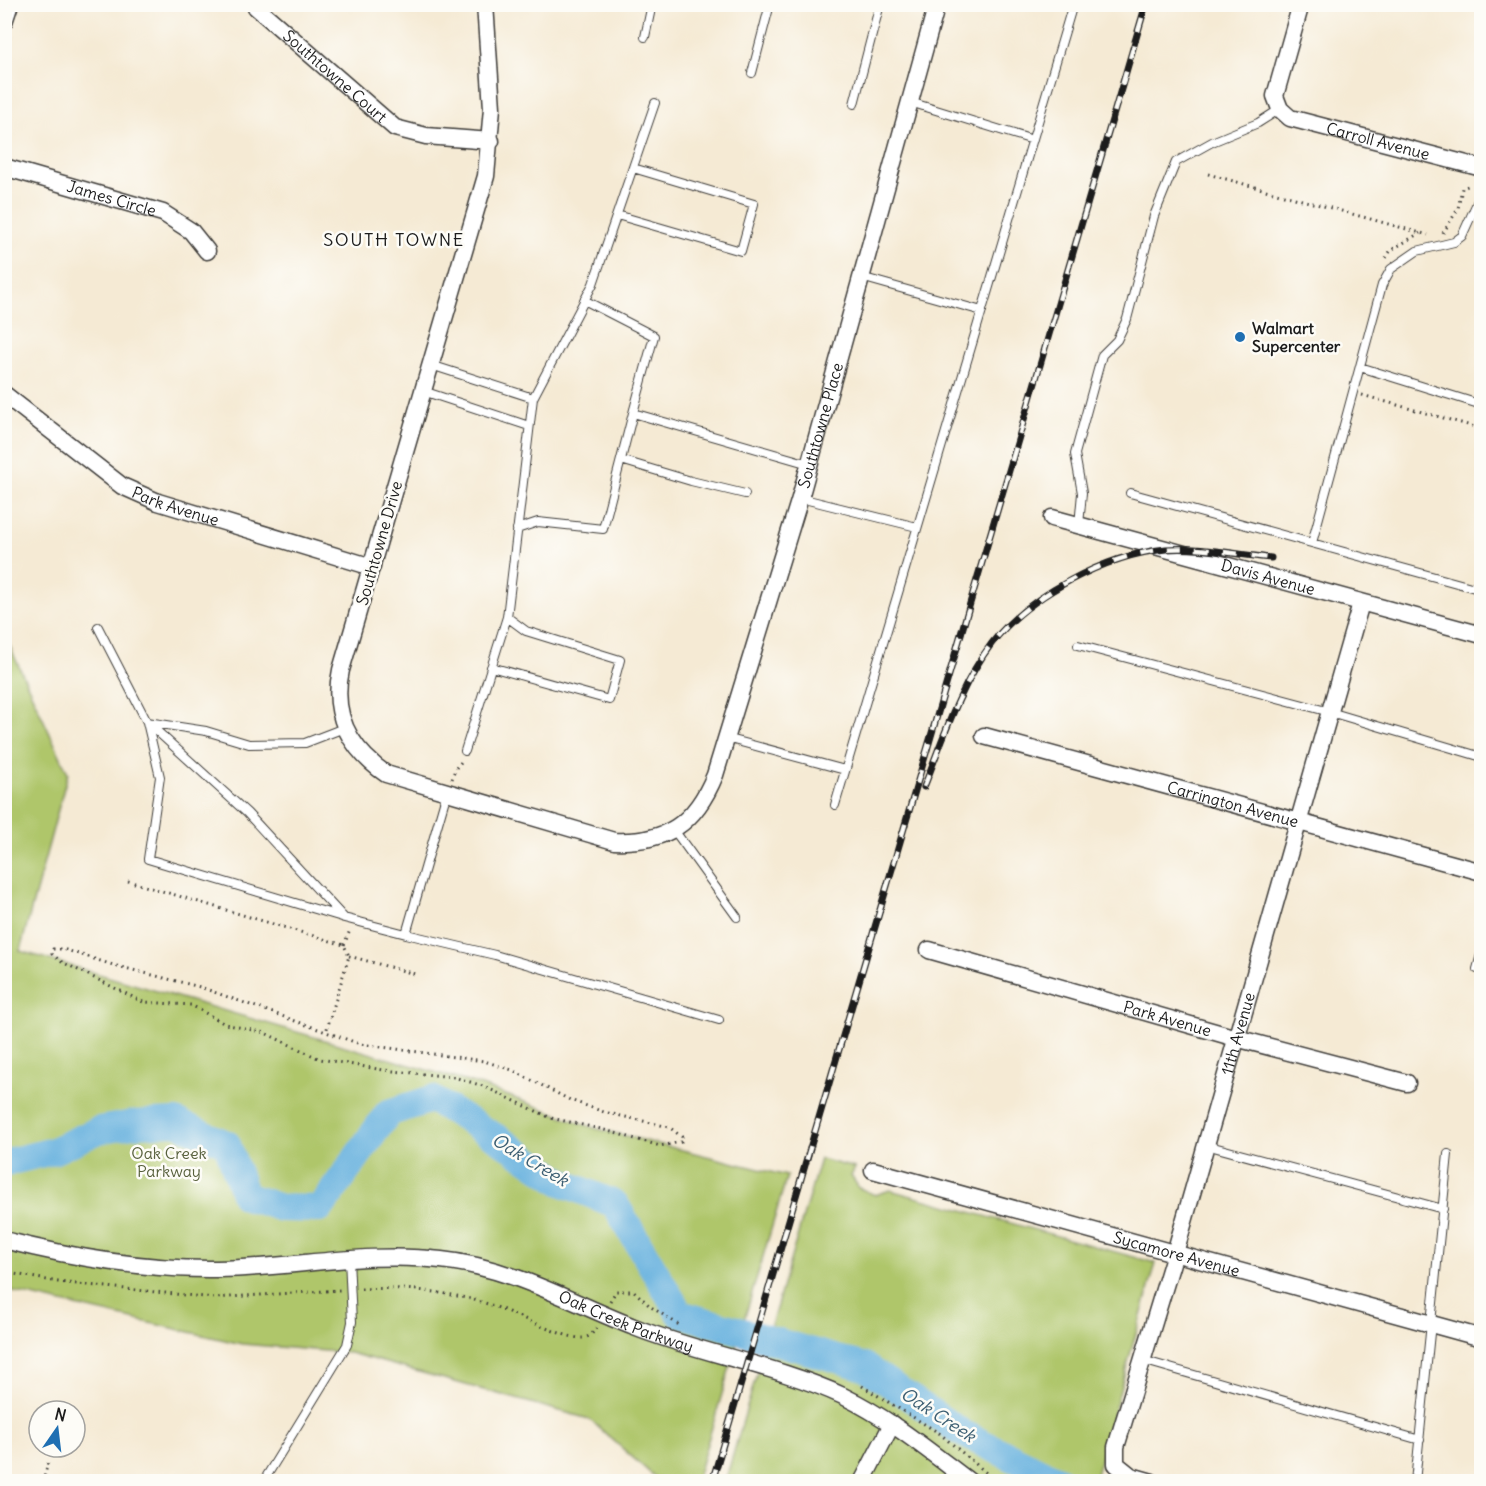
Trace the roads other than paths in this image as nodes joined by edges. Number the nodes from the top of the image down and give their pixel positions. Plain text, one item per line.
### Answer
1 (10, 4) edge
2 (485, 4) edge
3 (652, 4) edge
4 (770, 4) edge
5 (880, 4) edge
6 (1073, 4) edge
7 (1301, 4) edge
8 (933, 5) edge
9 (256, 7) dead end
10 (4, 22) edge
11 (645, 37) dead end
12 (752, 73) dead end
13 (910, 102) junction
14 (655, 104) dead end
15 (854, 104) dead end
16 (1280, 109) junction
17 (1033, 140) junction
18 (491, 141) junction
19 (4, 167) edge
20 (633, 168) junction
21 (1482, 168) edge
22 (1482, 192) edge
23 (616, 215) junction
24 (207, 251) dead end
25 (861, 278) junction
26 (584, 300) junction
27 (982, 311) junction
28 (430, 365) junction
29 (1359, 366) junction
30 (423, 391) junction
31 (4, 394) edge
32 (533, 398) junction
33 (1482, 405) edge
34 (633, 413) junction
35 (529, 426) junction
36 (621, 460) junction
37 (809, 464) junction
38 (1130, 493) dead end
39 (745, 494) dead end
40 (800, 498) junction
41 (1053, 518) dead end
42 (1079, 525) junction
43 (917, 527) junction
44 (517, 529) junction
45 (1312, 543) junction
46 (372, 567) junction
47 (1482, 590) edge
48 (1361, 603) junction
49 (507, 617) junction
50 (98, 627) dead end
51 (1482, 635) edge
52 (1078, 645) dead end
53 (491, 668) junction
54 (1330, 712) junction
55 (147, 722) junction
56 (344, 728) junction
57 (984, 736) dead end
58 (726, 738) junction
59 (465, 751) road end
60 (1482, 757) edge
61 (845, 770) junction
62 (447, 792) junction
63 (835, 805) dead end
64 (1298, 822) junction
65 (674, 830) junction
66 (1482, 872) edge
67 (738, 917) dead end
68 (344, 918) junction
69 (406, 934) junction
70 (928, 950) dead end
71 (1482, 951) edge
72 (1477, 969) dead end
73 (719, 1020) dead end
74 (1236, 1038) junction
75 (1407, 1083) dead end
76 (1206, 1145) junction
77 (1448, 1154) dead end
78 (873, 1170) dead end
79 (1443, 1209) junction
80 (4, 1240) edge
81 (1175, 1253) junction
82 (349, 1258) junction
83 (1432, 1324) junction
84 (1482, 1338) edge
85 (1142, 1360) junction
86 (892, 1424) junction
87 (1420, 1440) junction
88 (263, 1482) edge
89 (862, 1482) edge
90 (970, 1482) edge
91 (1152, 1482) edge
92 (1415, 1482) edge

1 - 10 street
2 - 18 street, Southtowne Drive
3 - 11 lane
4 - 12 lane
5 - 15 lane
6 - 17 lane
7 - 16 street
8 - 13 street, Southtowne Place
9 - 18 street, Southtowne Court
13 - 17 lane
13 - 25 street, Southtowne Place
14 - 20 lane
16 - 21 street, Carroll Avenue
16 - 42 lane
17 - 27 lane
18 - 28 street, Southtowne Drive
19 - 24 street, James Circle
20 - 23 lane
20 - 23 lane
22 - 29 lane
23 - 26 lane
25 - 27 lane
25 - 37 street, Southtowne Place
26 - 32 lane
26 - 34 lane
27 - 43 lane
28 - 30 street, Southtowne Drive
28 - 32 lane
29 - 33 lane
29 - 45 lane
30 - 35 lane
30 - 46 street, Southtowne Drive
31 - 46 street, Park Avenue
32 - 35 lane
34 - 36 lane
34 - 37 lane
35 - 44 lane
36 - 39 lane
36 - 44 lane
37 - 40 street, Southtowne Place
38 - 45 lane
40 - 43 lane
40 - 58 street, Southtowne Place
41 - 42 street, Davis Avenue
42 - 48 street, Davis Avenue
43 - 61 lane
44 - 49 lane
45 - 47 lane
46 - 56 street, Southtowne Drive
48 - 51 street, Davis Avenue
48 - 54 street, 11th Avenue
49 - 53 lane
49 - 53 lane
50 - 55 lane
52 - 54 lane
53 - 59 lane
54 - 60 lane
54 - 64 street, 11th Avenue
55 - 56 lane
55 - 68 lane
55 - 68 lane
56 - 62 street, Southtowne Drive
57 - 64 street, Carrington Avenue
58 - 61 lane
58 - 65 street, Southtowne Place
61 - 63 lane
62 - 65 street, Southtowne Drive
62 - 69 lane
64 - 66 street, Carrington Avenue
64 - 74 street, 11th Avenue
65 - 67 lane
68 - 69 lane
69 - 73 lane
70 - 74 street, Park Avenue
71 - 72 lane
74 - 75 street, Park Avenue
74 - 76 street, 11th Avenue
76 - 79 lane
76 - 81 street, 11th Avenue
77 - 79 lane
78 - 81 street, Sycamore Avenue
79 - 83 lane
80 - 82 street, Oak Creek Parkway
81 - 83 street, Sycamore Avenue
81 - 85 street, 11th Avenue
82 - 86 street, Oak Creek Parkway
82 - 88 lane
83 - 84 street, Sycamore Avenue
83 - 87 lane
85 - 87 lane
85 - 91 street, 11th Avenue
86 - 89 street
86 - 90 street, Oak Creek Parkway
87 - 92 lane

